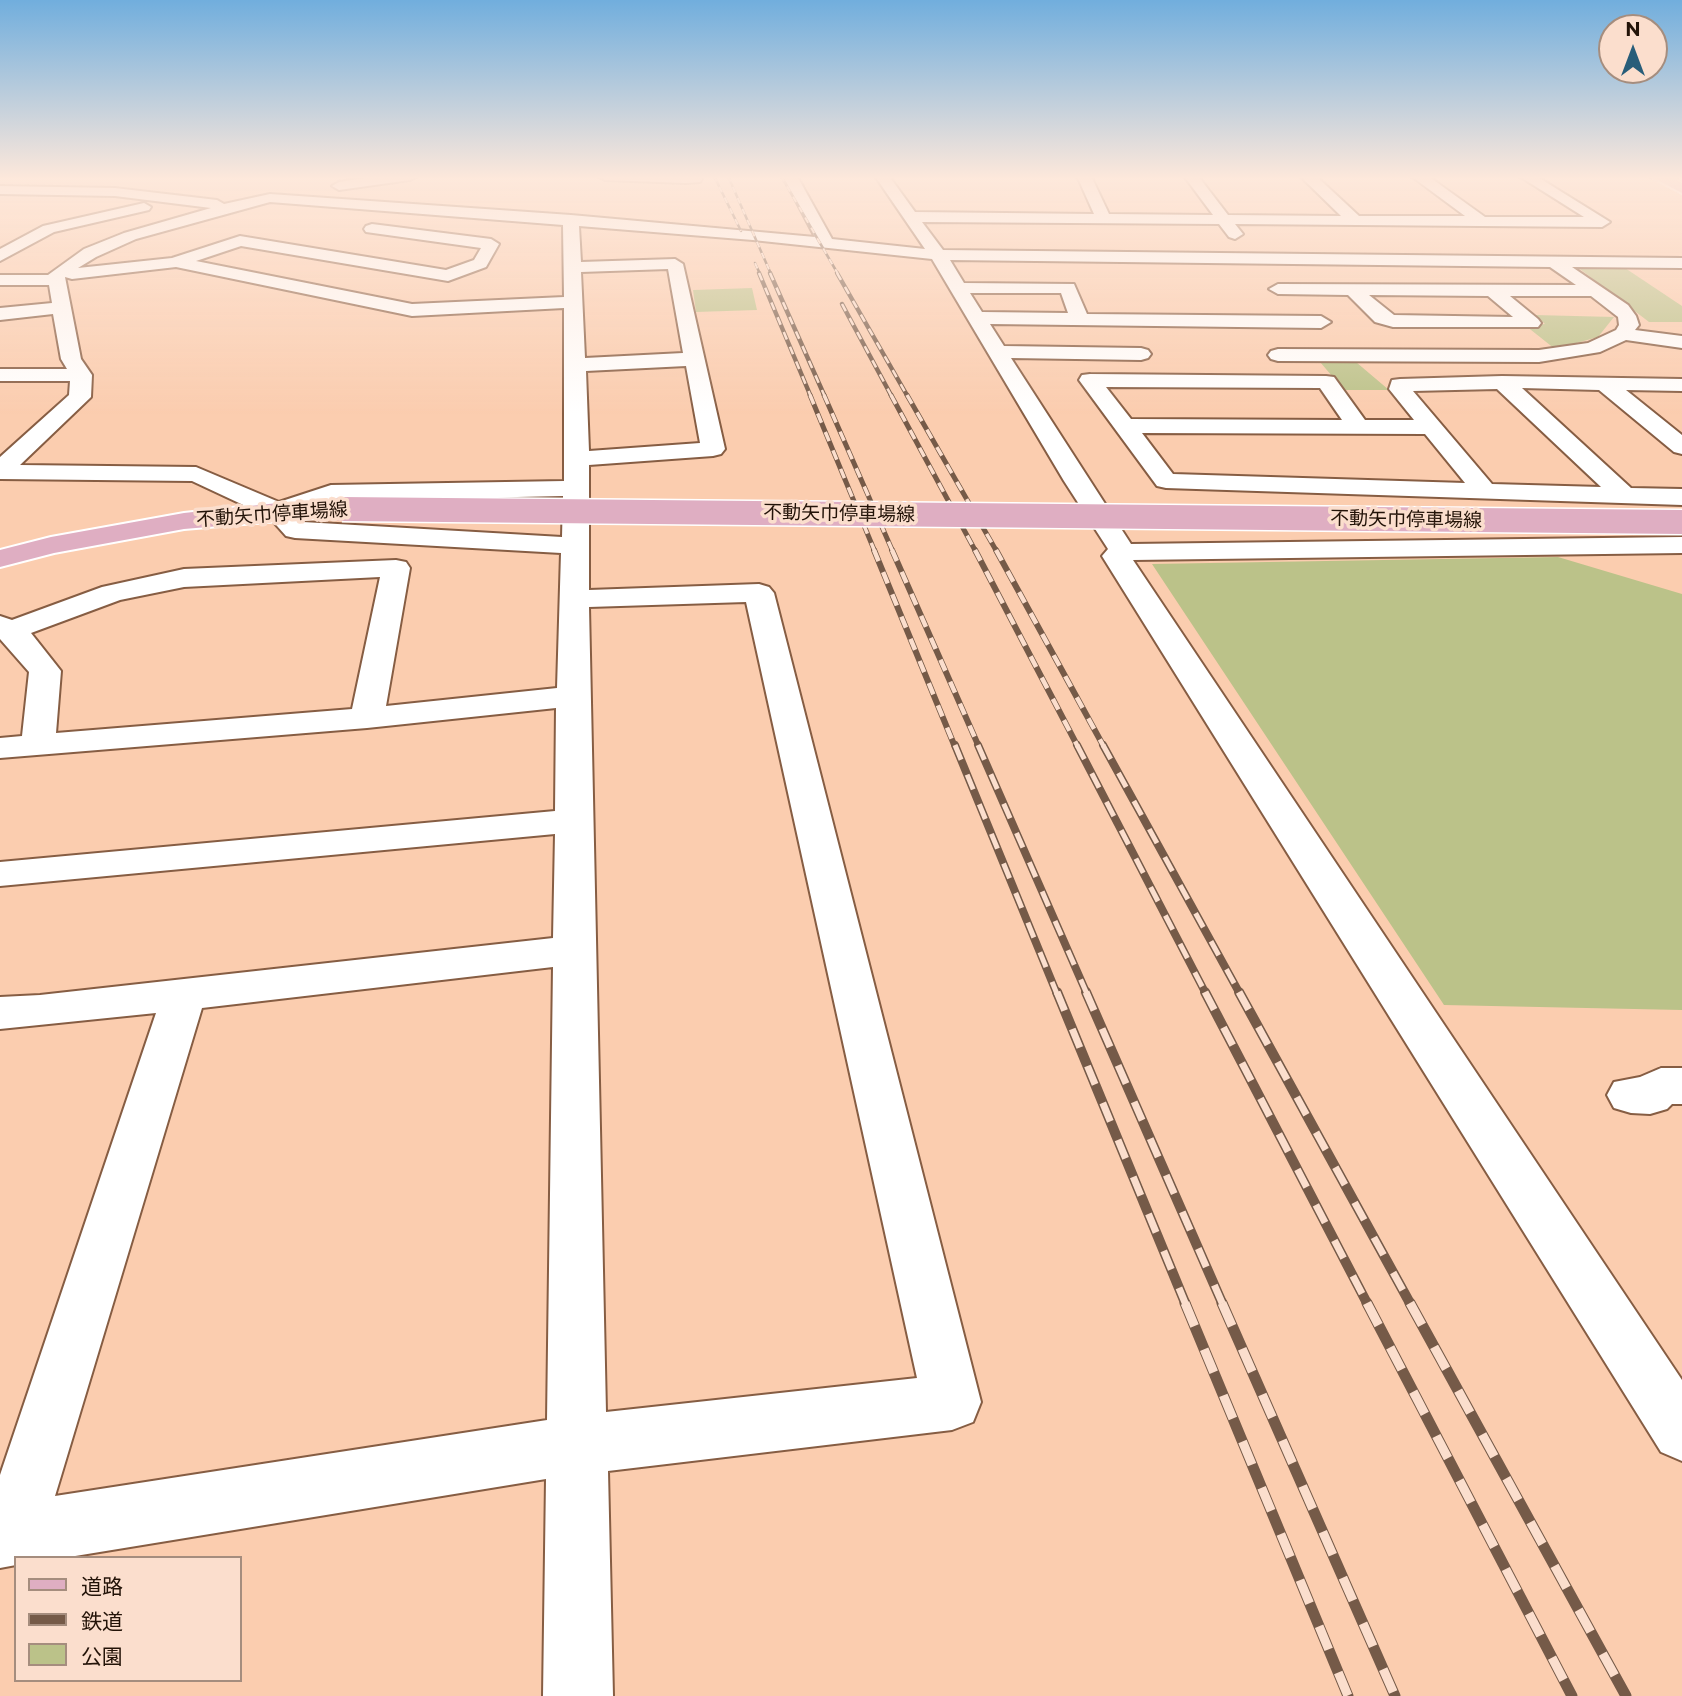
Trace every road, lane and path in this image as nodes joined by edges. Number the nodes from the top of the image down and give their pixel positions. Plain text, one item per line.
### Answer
1 (87, 255) edge
2 (198, 255) edge
3 (333, 255) edge
4 (485, 255) edge
5 (573, 255) edge
6 (938, 255) edge
7 (950, 255) edge
8 (1250, 255) edge
9 (1660, 255) edge
10 (1253, 259) junction
11 (1554, 262) junction
12 (174, 263) junction
13 (1676, 263) edge
14 (574, 268) junction
15 (56, 278) junction
16 (0, 280) edge
17 (958, 288) junction
18 (1278, 289) junction
19 (1352, 289) junction
20 (1492, 290) junction
21 (1597, 291) junction
22 (575, 302) junction
23 (62, 307) junction
24 (0, 314) edge
25 (978, 318) junction
26 (1080, 319) junction
27 (1333, 329) junction
28 (1623, 334) junction
29 (1682, 342) edge
30 (999, 352) junction
31 (1161, 354) dead end
32 (1255, 355) dead end
33 (695, 359) junction
34 (576, 365) junction
35 (1381, 372) junction
36 (0, 375) edge
37 (81, 375) junction
38 (1502, 382) junction
39 (1606, 385) junction
40 (1682, 385) edge
41 (1125, 426) junction
42 (1359, 427) junction
43 (1433, 427) junction
44 (13, 433) dead end
45 (41, 433) junction
46 (1682, 447) edge
47 (577, 458) junction
48 (0, 471) edge
49 (576, 488) junction
50 (1484, 490) junction
51 (1624, 495) junction
52 (1682, 497) edge
53 (278, 511) junction
54 (1682, 522) edge
55 (1682, 545) edge
56 (576, 546) junction
57 (1123, 552) junction
58 (0, 559) edge
59 (575, 599) junction
60 (5, 628) edge
61 (573, 696) junction
62 (367, 718) junction
63 (38, 745) junction
64 (0, 748) edge
65 (574, 821) junction
66 (0, 874) edge
67 (575, 950) junction
68 (184, 995) junction
69 (0, 1013) edge
70 (1682, 1086) edge
71 (1631, 1095) dead end
72 (1682, 1432) edge
73 (577, 1445) junction
74 (6, 1535) edge
75 (578, 1696) edge

1 - 15 street
2 - 12 street
3 - 4 street
5 - 14 street
6 - 17 street
7 - 10 street
8 - 10 street
9 - 13 street
10 - 11 street
10 - 18 street
11 - 13 street
11 - 21 street
12 - 15 street
12 - 22 street
14 - 22 street
14 - 33 street
15 - 16 street
15 - 23 street
17 - 25 street
17 - 26 street
18 - 19 street
18 - 27 street
19 - 20 street
19 - 20 street
20 - 21 street
21 - 28 street
22 - 34 street
23 - 24 street
23 - 37 street
25 - 26 street
25 - 30 street
26 - 27 street
27 - 35 street
28 - 29 street
28 - 35 street
30 - 31 street
30 - 57 street
32 - 35 street
33 - 34 street
33 - 47 street
34 - 47 street
35 - 38 street
35 - 43 street
36 - 37 street
37 - 45 street
38 - 39 street
38 - 51 street
39 - 40 street
39 - 46 street
41 - 42 street
41 - 42 street
41 - 50 street
42 - 43 street
43 - 50 street
44 - 45 street
45 - 48 street
47 - 49 street
48 - 53 street
49 - 53 street
49 - 56 street
50 - 51 street
51 - 52 street
53 - 54 main road, 不動矢巾停車場線, bridge
53 - 56 street
53 - 58 main road, 不動矢巾停車場線
55 - 57 street
56 - 59 street
57 - 72 street
59 - 61 street
59 - 73 street
60 - 62 street
60 - 63 street
61 - 62 street
61 - 65 street
62 - 63 street
63 - 64 street
65 - 66 street
65 - 67 street
67 - 68 street
67 - 73 street
68 - 69 street
68 - 74 street
70 - 71 street
73 - 74 street
73 - 75 street

